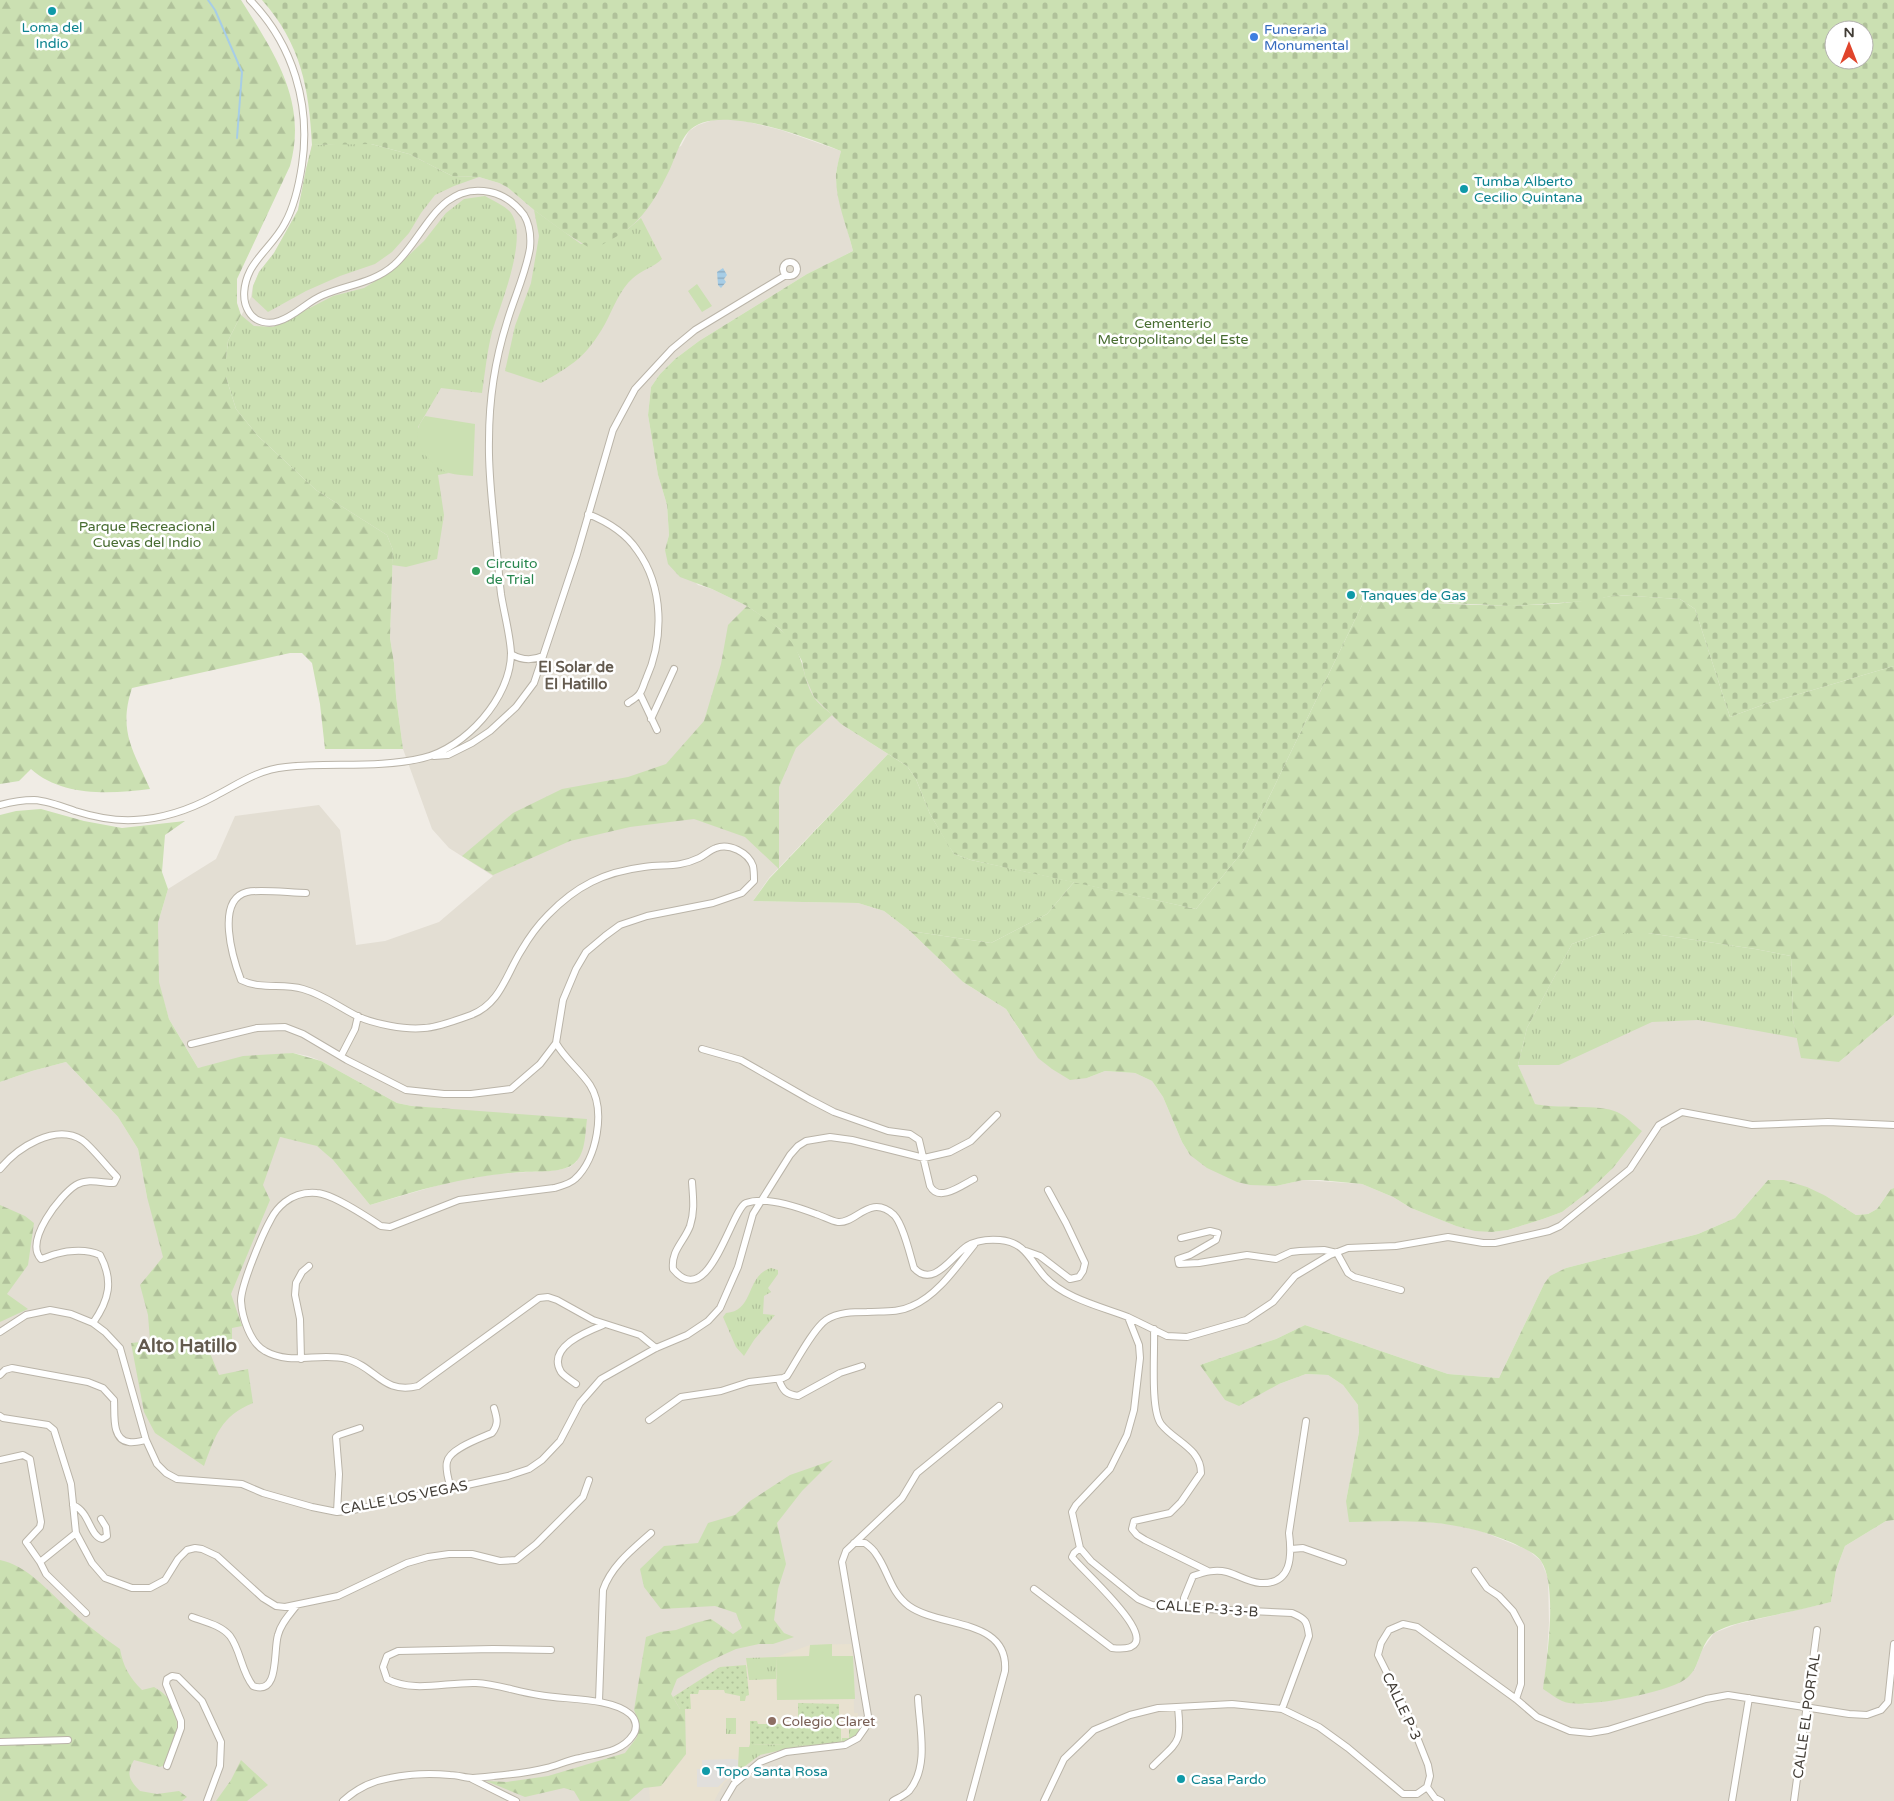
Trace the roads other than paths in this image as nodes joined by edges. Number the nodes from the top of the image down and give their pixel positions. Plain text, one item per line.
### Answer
1 (250, 0) edge
2 (786, 275) dead end
3 (588, 514) junction
4 (511, 654) junction
5 (543, 656) junction
6 (674, 669) dead end
7 (640, 694) junction
8 (628, 702) dead end
9 (651, 719) junction
10 (656, 730) dead end
11 (430, 756) junction
12 (0, 805) edge
13 (306, 893) dead end
14 (358, 1016) junction
15 (556, 1043) junction
16 (191, 1044) dead end
17 (702, 1049) dead end
18 (341, 1056) junction
19 (996, 1115) dead end
20 (1894, 1125) edge
21 (924, 1158) junction
22 (0, 1169) edge
23 (974, 1179) dead end
24 (692, 1182) dead end
25 (1048, 1190) dead end
26 (762, 1202) junction
27 (1181, 1238) dead end
28 (977, 1241) junction
29 (1026, 1251) junction
30 (1337, 1253) junction
31 (309, 1266) dead end
32 (1400, 1290) dead end
33 (1128, 1317) junction
34 (93, 1323) junction
35 (604, 1325) junction
36 (1154, 1329) junction
37 (0, 1332) edge
38 (656, 1348) junction
39 (302, 1359) junction
40 (862, 1366) dead end
41 (0, 1375) edge
42 (780, 1380) junction
43 (576, 1384) dead end
44 (999, 1406) dead end
45 (494, 1408) dead end
46 (0, 1416) edge
47 (649, 1420) dead end
48 (1306, 1421) dead end
49 (360, 1428) dead end
50 (146, 1440) junction
51 (0, 1460) edge
52 (589, 1480) dead end
53 (451, 1489) junction
54 (73, 1505) junction
55 (337, 1512) junction
56 (101, 1520) dead end
57 (76, 1533) junction
58 (651, 1533) dead end
59 (854, 1543) junction
60 (1080, 1548) junction
61 (1291, 1549) junction
62 (40, 1562) junction
63 (1343, 1562) dead end
64 (1208, 1571) junction
65 (1474, 1571) dead end
66 (1034, 1588) dead end
67 (298, 1605) junction
68 (1184, 1608) junction
69 (86, 1613) dead end
70 (192, 1617) dead end
71 (1817, 1630) dead end
72 (1894, 1644) edge
73 (552, 1650) dead end
74 (918, 1698) dead end
75 (1750, 1698) junction
76 (1516, 1699) junction
77 (598, 1702) junction
78 (1807, 1707) junction
79 (1178, 1708) junction
80 (1282, 1709) junction
81 (68, 1740) dead end
82 (0, 1742) edge
83 (167, 1766) dead end
84 (1153, 1766) dead end
85 (471, 1778) junction
86 (1427, 1787) junction
87 (348, 1800) edge
88 (207, 1801) edge
89 (516, 1801) edge
90 (724, 1801) edge
91 (892, 1801) edge
92 (970, 1801) edge
93 (1044, 1801) edge
94 (1440, 1801) edge
95 (1732, 1801) edge
96 (1794, 1801) edge

1 - 4 street
2 - 3 street
3 - 5 street
3 - 7 street
4 - 5 street
4 - 11 street
5 - 11 street
6 - 9 street
7 - 8 street
7 - 9 street
9 - 10 street
11 - 12 street
13 - 14 street
14 - 15 street
14 - 18 street
15 - 18 street
15 - 39 street
16 - 18 street
17 - 21 street
19 - 21 street
20 - 30 street
21 - 23 street
21 - 26 street, CALLE LOS VEGAS
22 - 34 street
24 - 26 street
25 - 29 street
26 - 28 street
26 - 38 street, CALLE LOS VEGAS
27 - 30 street
28 - 29 street
28 - 42 street
29 - 33 street
30 - 32 street
30 - 36 street
31 - 39 street
33 - 36 street
33 - 60 street
34 - 37 street, CALLE LOS VEGAS
34 - 50 street, CALLE LOS VEGAS
35 - 38 street
35 - 39 street
35 - 43 street
36 - 64 street
38 - 53 street, CALLE LOS VEGAS
40 - 42 street
41 - 50 street
42 - 47 street
44 - 59 street
45 - 53 street
46 - 54 street
48 - 61 street
49 - 55 street
50 - 55 street, CALLE LOS VEGAS
51 - 62 street
52 - 67 street
53 - 55 street, CALLE LOS VEGAS
54 - 56 street
54 - 57 street
57 - 62 street
57 - 67 street
58 - 77 street
59 - 90 street
59 - 92 street
60 - 66 street
60 - 68 street, CALLE P-3-3-B
61 - 63 street
61 - 64 street
62 - 69 street
64 - 68 street
65 - 76 street
67 - 70 street
68 - 80 street, CALLE P-3-3-B
71 - 78 street, CALLE EL PORTAL
72 - 78 street, CALLE P-3
73 - 77 street
74 - 91 street
75 - 76 street, CALLE P-3
75 - 78 street, CALLE P-3
75 - 95 street
76 - 86 street, CALLE P-3
77 - 85 street
78 - 96 street, CALLE EL PORTAL
79 - 80 street
79 - 84 street
79 - 93 street
80 - 86 street
81 - 82 street
83 - 88 street
85 - 87 street
85 - 89 street
86 - 94 street

